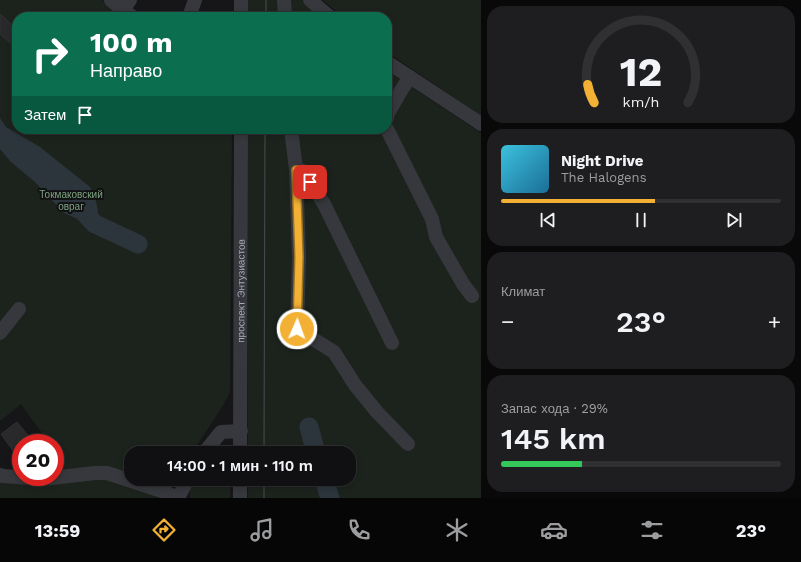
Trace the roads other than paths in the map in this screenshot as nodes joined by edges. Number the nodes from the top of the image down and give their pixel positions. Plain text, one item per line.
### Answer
1 (111, 0) edge
2 (194, 0) edge
3 (241, 0) edge
4 (284, 0) edge
5 (310, 0) edge
6 (129, 9) edge
7 (190, 12) edge
8 (241, 12) edge
9 (285, 12) edge
10 (324, 12) edge
11 (392, 65) edge
12 (410, 77) junction
13 (392, 106) edge
14 (481, 124) edge
15 (241, 134) edge
16 (292, 134) edge
17 (390, 134) edge
18 (296, 170) junction
19 (472, 296) dead end
20 (20, 309) dead end
21 (0, 333) edge
22 (392, 343) dead end
23 (241, 431) junction
24 (408, 444) dead end
25 (210, 446) edge
26 (240, 446) edge
27 (0, 474) edge
28 (184, 486) edge
29 (240, 486) edge
30 (178, 498) edge
31 (240, 498) edge

1 - 6 street
2 - 7 street
3 - 8 street
4 - 9 street
5 - 10 street
11 - 12 street
12 - 13 street
12 - 14 street
15 - 23 street, проспект Энтузиастов
16 - 18 street
17 - 19 street
18 - 22 street
18 - 24 street
20 - 21 street
23 - 25 street
23 - 26 street, проспект Энтузиастов
27 - 30 street
28 - 30 street
29 - 31 street

